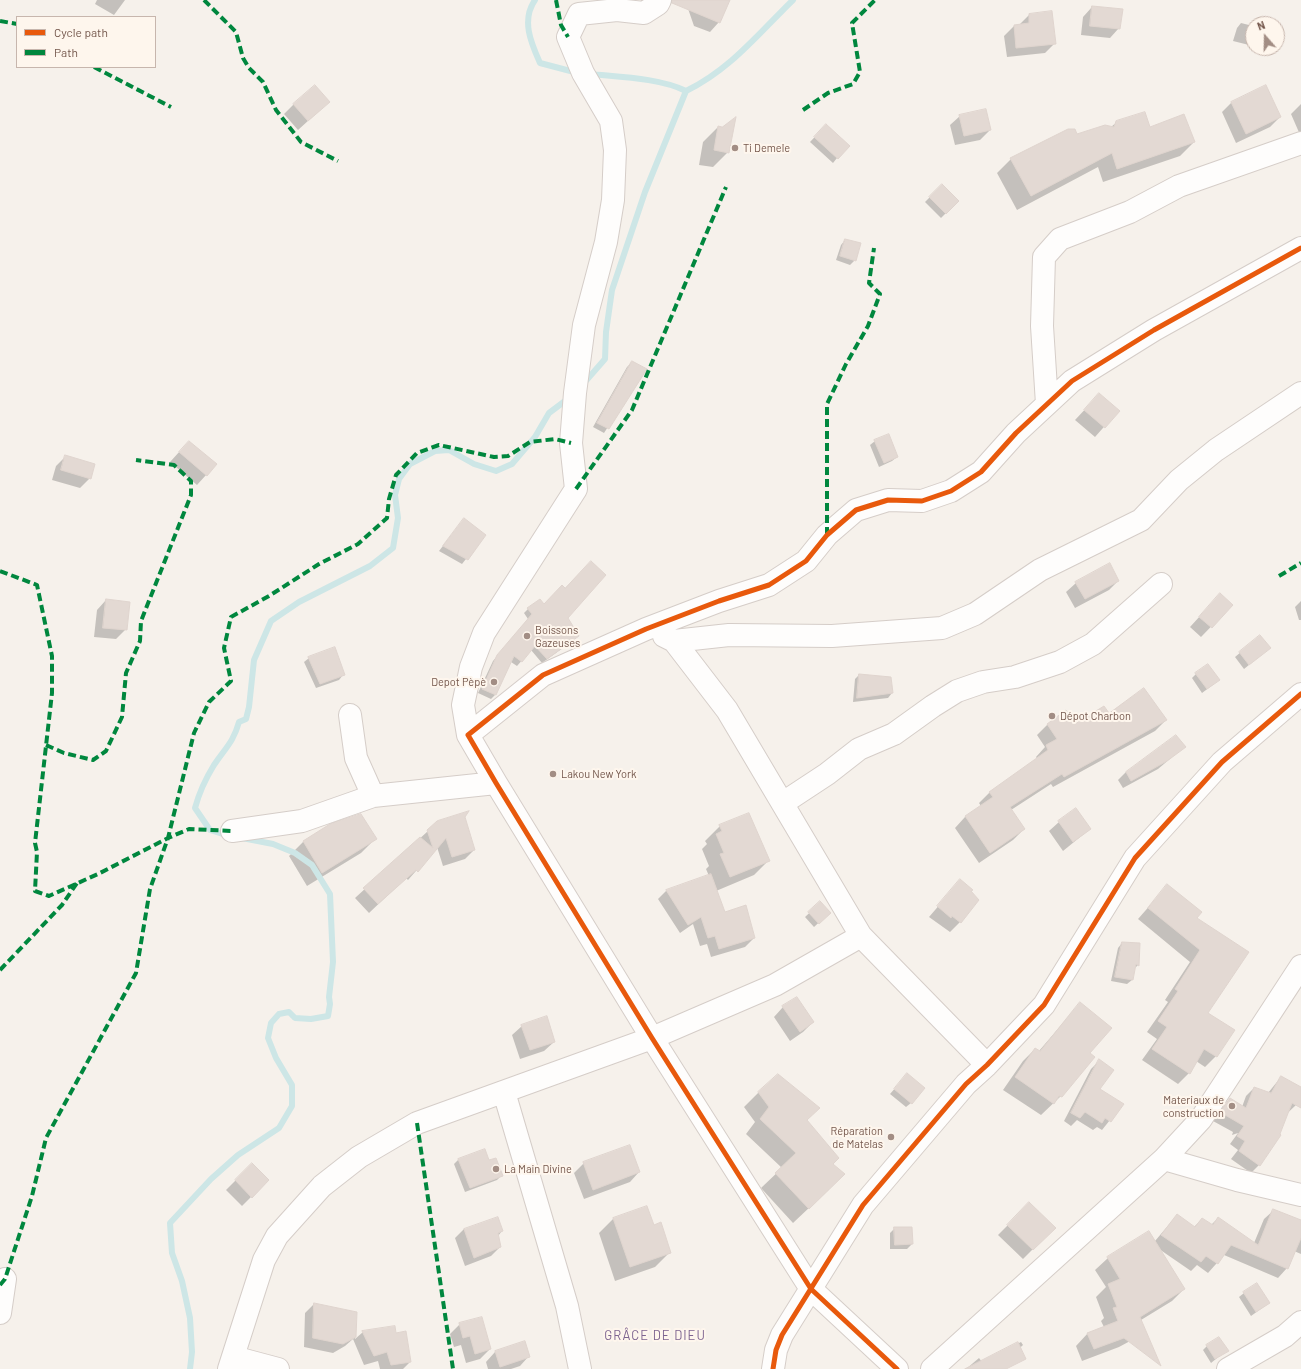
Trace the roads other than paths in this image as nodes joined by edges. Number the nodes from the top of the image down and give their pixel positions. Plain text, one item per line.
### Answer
1 (660, 0) edge
2 (1301, 144) edge
3 (1301, 248) edge
4 (1301, 393) edge
5 (1047, 404) junction
6 (1161, 584) dead end
7 (646, 629) junction
8 (674, 641) junction
9 (1301, 694) edge
10 (350, 715) dead end
11 (468, 735) junction
12 (496, 783) junction
13 (373, 796) junction
14 (783, 803) junction
15 (232, 831) dead end
16 (861, 936) junction
17 (1301, 966) edge
18 (652, 1038) junction
19 (987, 1065) junction
20 (504, 1092) junction
21 (1164, 1159) junction
22 (1301, 1195) edge
23 (5, 1279) dead end
24 (811, 1288) junction
25 (0, 1313) edge
26 (1301, 1322) edge
27 (231, 1363) edge
28 (278, 1369) edge
29 (580, 1369) edge
30 (773, 1369) edge
31 (897, 1369) edge
32 (932, 1369) edge
33 (1228, 1369) edge

1 - 11 street
2 - 5 street
3 - 5 street
4 - 8 street
5 - 7 street
6 - 14 street
7 - 8 street
7 - 11 street
8 - 14 street
9 - 19 street
10 - 13 street
11 - 12 street
12 - 13 street
12 - 18 street
13 - 15 street
14 - 16 street
16 - 18 street
16 - 19 street
17 - 21 street
18 - 20 street
18 - 24 street
19 - 24 street
20 - 27 street
20 - 29 street
21 - 22 street
21 - 32 street
23 - 25 street
24 - 30 street
24 - 31 street
26 - 33 street
27 - 28 street

